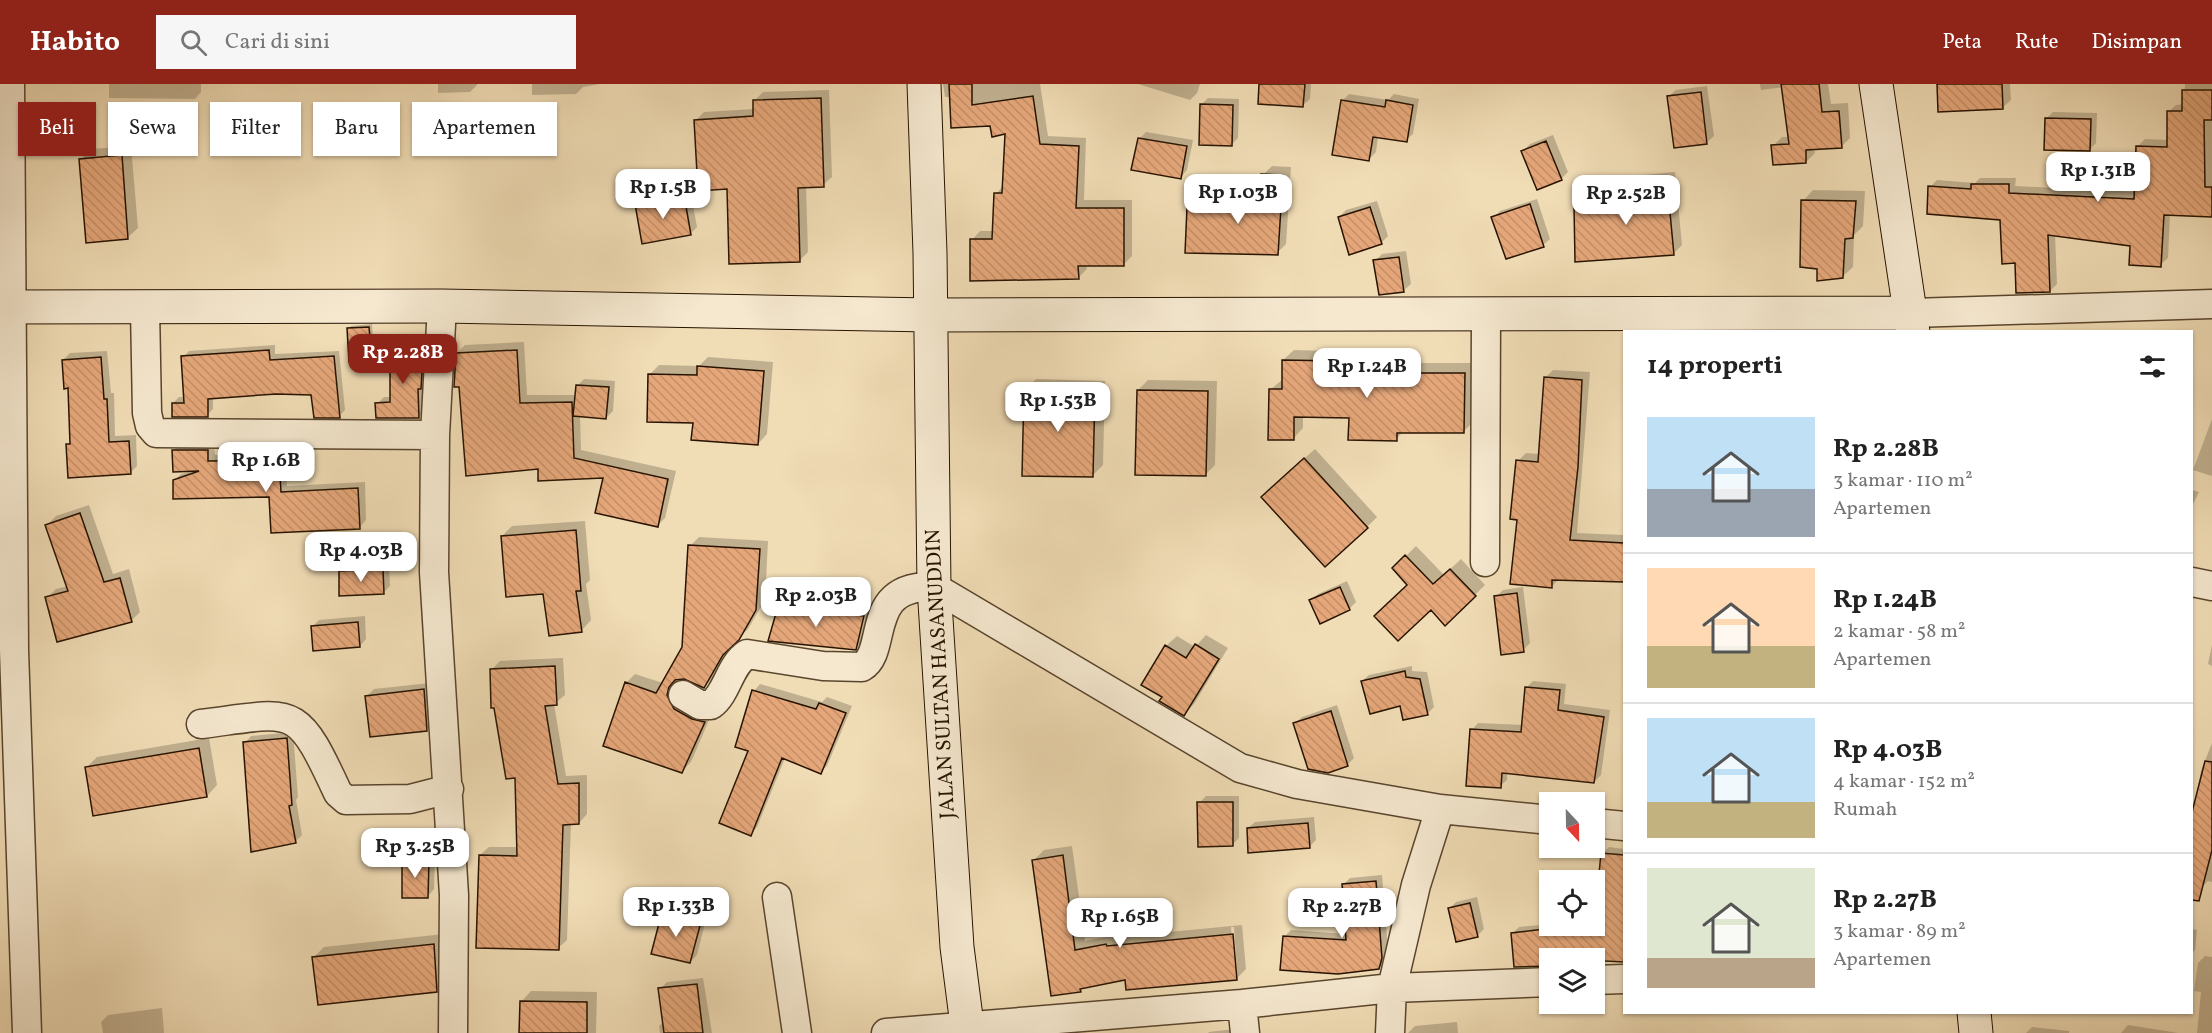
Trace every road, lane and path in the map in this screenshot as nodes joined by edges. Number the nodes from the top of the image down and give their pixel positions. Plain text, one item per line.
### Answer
1 (10, 84) edge
2 (924, 84) edge
3 (1876, 84) edge
4 (2212, 304) edge
5 (442, 306) junction
6 (6, 307) edge
7 (145, 309) junction
8 (931, 315) junction
9 (1486, 315) junction
10 (1912, 322) edge
11 (1666, 323) edge
12 (435, 435) junction
13 (1485, 562) dead end
14 (2193, 582) edge
15 (2212, 586) edge
16 (934, 587) junction
17 (683, 694) dead end
18 (201, 724) dead end
19 (449, 789) junction
20 (1440, 809) junction
21 (1539, 819) edge
22 (1605, 824) edge
23 (1623, 826) edge
24 (777, 897) dead end
25 (1623, 979) edge
26 (1605, 980) edge
27 (1539, 982) edge
28 (1392, 988) junction
29 (1242, 1004) junction
30 (1112, 1024) edge
31 (968, 1030) edge
32 (27, 1033) edge
33 (453, 1033) edge
34 (797, 1033) edge
35 (886, 1033) edge
36 (1245, 1033) edge
37 (1390, 1033) edge

1 - 6 street
2 - 8 street, JALAN SULTAN HASANUDDIN
3 - 10 street
4 - 10 street
5 - 7 street
5 - 8 street
5 - 12 street
6 - 7 street
6 - 32 street
7 - 12 street
8 - 9 street
8 - 16 street, JALAN SULTAN HASANUDDIN
9 - 11 street
9 - 13 street
10 - 11 street
12 - 19 street
14 - 15 street
16 - 17 street
16 - 20 street
16 - 31 street, JALAN SULTAN HASANUDDIN
18 - 19 street
19 - 33 street
20 - 21 street
20 - 28 street
22 - 23 street
24 - 34 street
25 - 26 street
27 - 28 street
28 - 29 street
28 - 37 street
29 - 30 street
29 - 36 street
30 - 31 street
31 - 35 street

